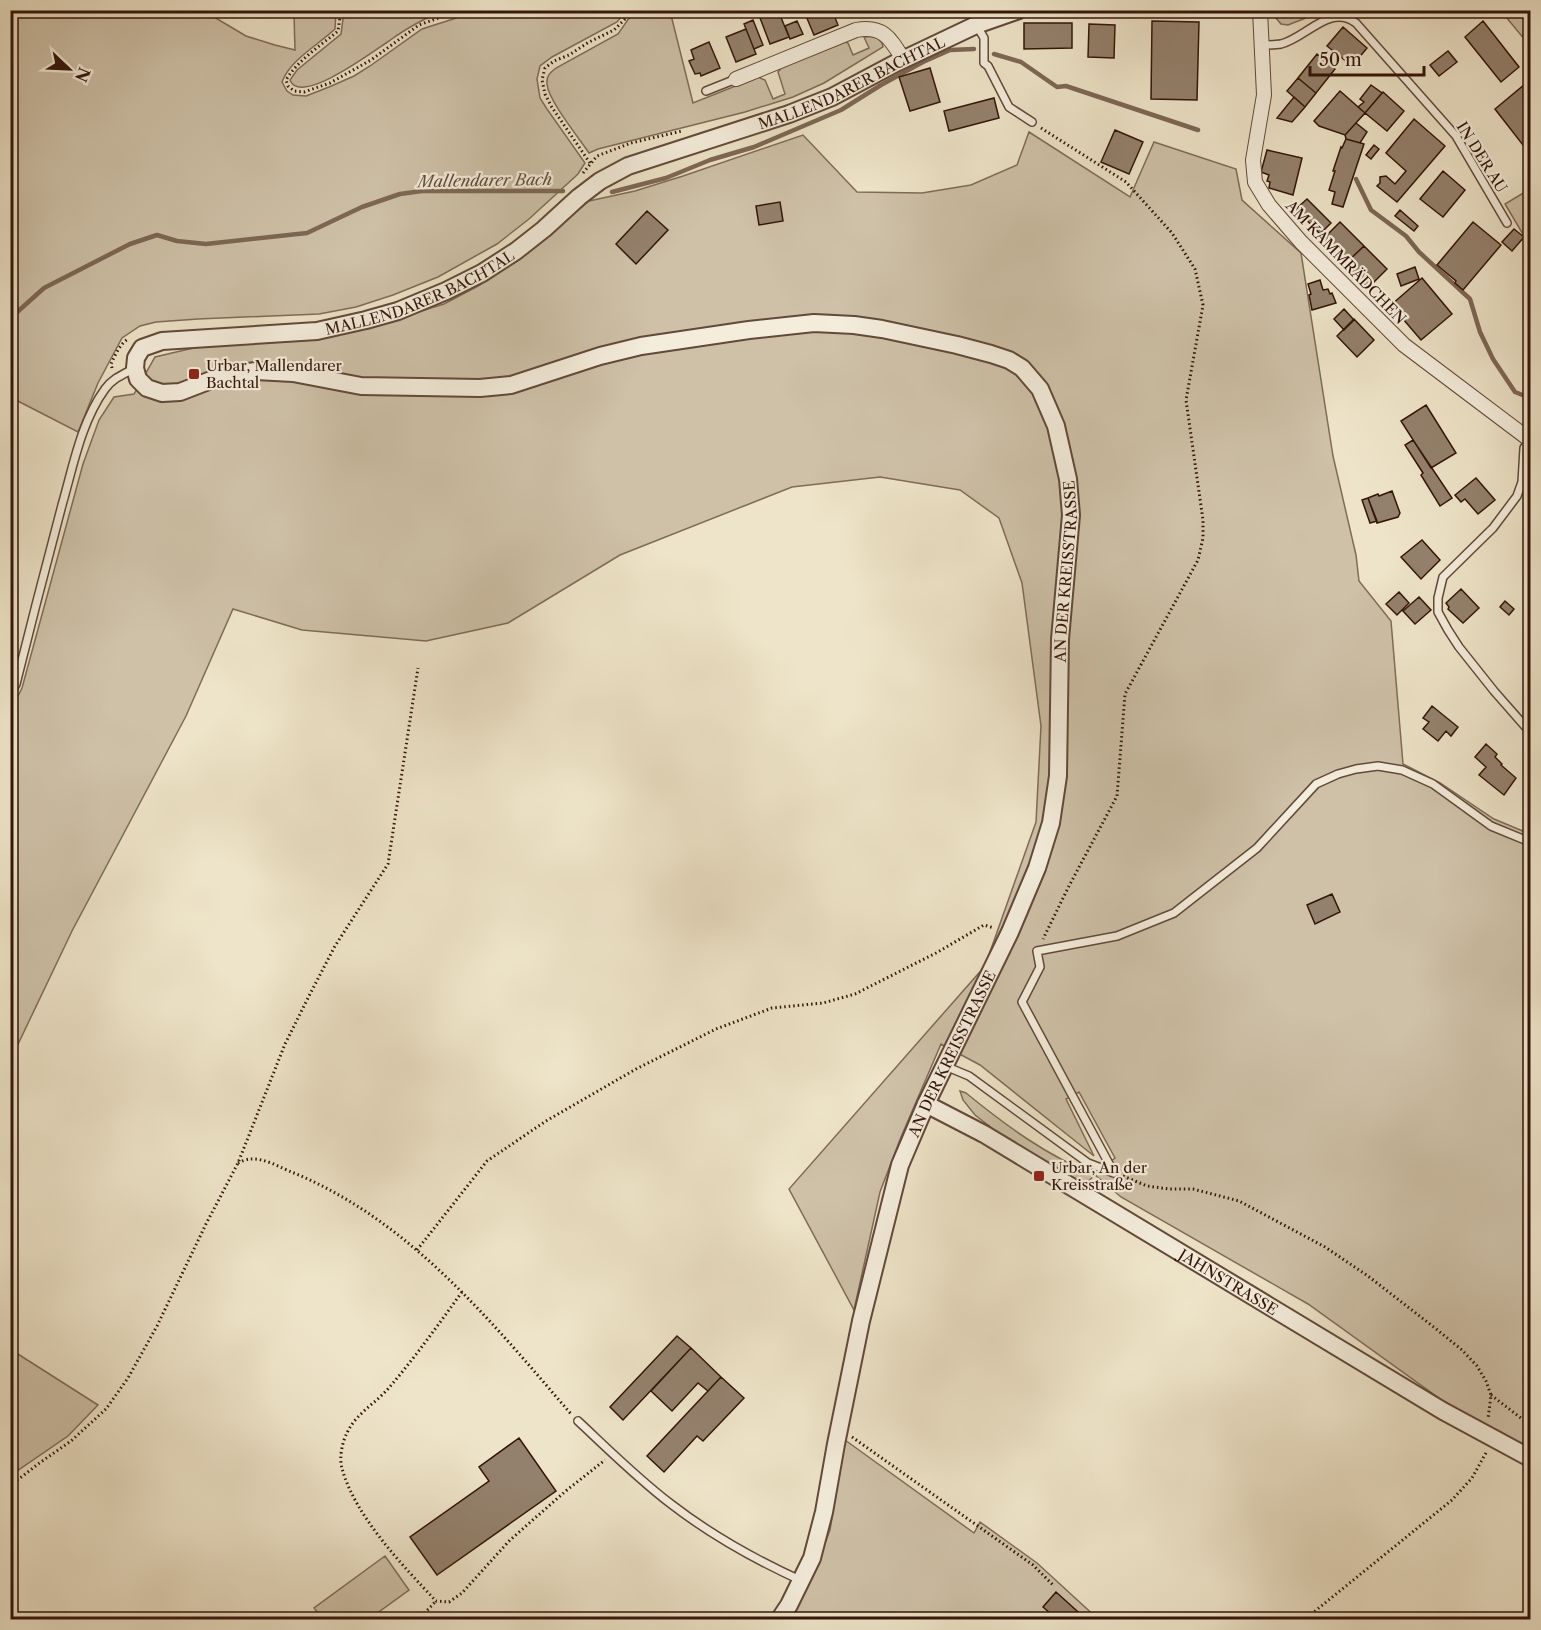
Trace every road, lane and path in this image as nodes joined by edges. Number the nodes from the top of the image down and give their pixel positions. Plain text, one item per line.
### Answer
1 (341, 10) edge
2 (460, 10) edge
3 (630, 10) edge
4 (1019, 10) edge
5 (1260, 10) edge
6 (976, 25) junction
7 (1262, 45) junction
8 (903, 59) junction
9 (736, 79) joint
10 (706, 91) dead end
11 (1032, 122) joint
12 (684, 130) dead end
13 (590, 164) junction
14 (577, 182) dead end
15 (1507, 223) dead end
16 (133, 336) dead end
17 (135, 368) junction
18 (116, 378) junction
19 (1530, 440) edge
20 (418, 668) dead end
21 (10, 695) edge
22 (1530, 732) edge
23 (1530, 842) edge
24 (1010, 932) junction
25 (1037, 951) junction
26 (945, 1065) junction
27 (926, 1104) junction
28 (238, 1163) junction
29 (1114, 1173) junction
30 (417, 1250) junction
31 (462, 1292) junction
32 (1491, 1395) junction
33 (578, 1421) joint
34 (1530, 1425) edge
35 (838, 1432) junction
36 (1491, 1437) junction
37 (613, 1454) junction
38 (1530, 1458) edge
39 (10, 1486) edge
40 (802, 1581) junction
41 (1053, 1585) dead end
42 (436, 1601) junction
43 (418, 1620) edge
44 (779, 1620) edge
45 (1304, 1620) edge

1 - 2 path
3 - 13 path
4 - 6 street, MALLENDARER BACHTAL
5 - 7 street, AM KAMMRÄDCHEN
6 - 8 street, MALLENDARER BACHTAL
6 - 11 lane
7 - 15 lane, IN DER AU
7 - 19 street, AM KAMMRÄDCHEN
8 - 9 street
8 - 17 street, MALLENDARER BACHTAL
9 - 10 lane
11 - 25 path
12 - 13 path
13 - 14 path
16 - 18 path
17 - 18 lane, MALLENDARER BACHTAL
17 - 24 street, AN DER KREISSTRASSE
18 - 21 lane, MALLENDARER BACHTAL
19 - 22 lane
20 - 28 path
23 - 25 lane
24 - 26 street, AN DER KREISSTRASSE
24 - 30 path
25 - 29 lane
26 - 27 street, AN DER KREISSTRASSE
26 - 29 lane
27 - 35 street, AN DER KREISSTRASSE
27 - 36 street, JAHNSTRASSE
28 - 30 path
28 - 39 path
29 - 32 path
30 - 31 path
31 - 33 path
31 - 42 path
32 - 34 path
32 - 36 path
33 - 37 lane
35 - 40 street, AN DER KREISSTRASSE
35 - 41 path
36 - 38 street, JAHNSTRASSE
36 - 45 path
37 - 40 lane
37 - 42 path
40 - 44 street, AN DER KREISSTRASSE
42 - 43 path

